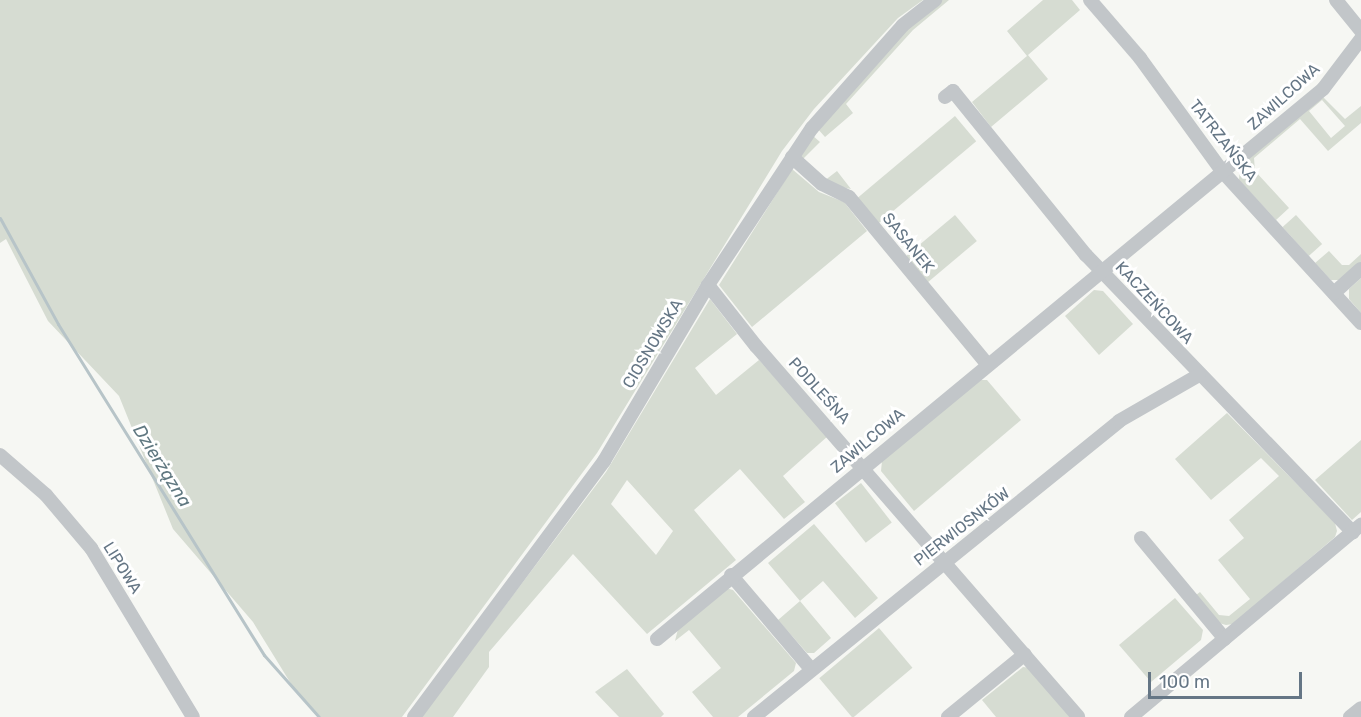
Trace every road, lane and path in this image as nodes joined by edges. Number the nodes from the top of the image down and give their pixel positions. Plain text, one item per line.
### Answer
1 (935, 0) edge
2 (1090, 0) edge
3 (1336, 0) edge
4 (1361, 31) edge
5 (1361, 39) edge
6 (945, 97) dead end
7 (792, 157) junction
8 (1222, 171) junction
9 (1100, 269) junction
10 (1361, 269) edge
11 (708, 285) junction
12 (1334, 293) junction
13 (1361, 323) edge
14 (987, 364) junction
15 (1199, 375) junction
16 (0, 455) edge
17 (863, 466) junction
18 (1357, 529) edge
19 (1141, 538) dead end
20 (945, 561) junction
21 (731, 576) junction
22 (657, 639) dead end
23 (1225, 639) junction
24 (1025, 654) junction
25 (812, 669) junction
26 (1361, 708) edge
27 (193, 717) edge
28 (414, 717) edge
29 (754, 717) edge
30 (948, 717) edge
31 (1078, 717) edge
32 (1131, 717) edge
33 (1350, 717) edge

1 - 7 street, CIOSNOWSKA
2 - 8 street, TATRZAŃSKA
3 - 4 street
5 - 8 street, ZAWILCOWA
6 - 9 street, KACZEŃCOWA
7 - 11 street, CIOSNOWSKA
7 - 14 street, SASANEK
8 - 9 street, ZAWILCOWA
8 - 12 street, TATRZAŃSKA
9 - 14 street, ZAWILCOWA
9 - 15 street, KACZEŃCOWA
10 - 12 street
11 - 17 street, PODLEŚNA
11 - 28 street, CIOSNOWSKA
12 - 13 street, TATRZAŃSKA
14 - 17 street, ZAWILCOWA
15 - 18 street, KACZEŃCOWA
15 - 20 street, PIERWIOSNKÓW
16 - 27 street, LIPOWA
17 - 20 street, PODLEŚNA
17 - 21 street, ZAWILCOWA
18 - 23 street
19 - 23 street
20 - 24 street, PODLEŚNA
20 - 25 street, PIERWIOSNKÓW
21 - 22 street, ZAWILCOWA
21 - 25 street
23 - 32 street
24 - 30 street
24 - 31 street, PODLEŚNA
25 - 29 street, PIERWIOSNKÓW
26 - 33 street

